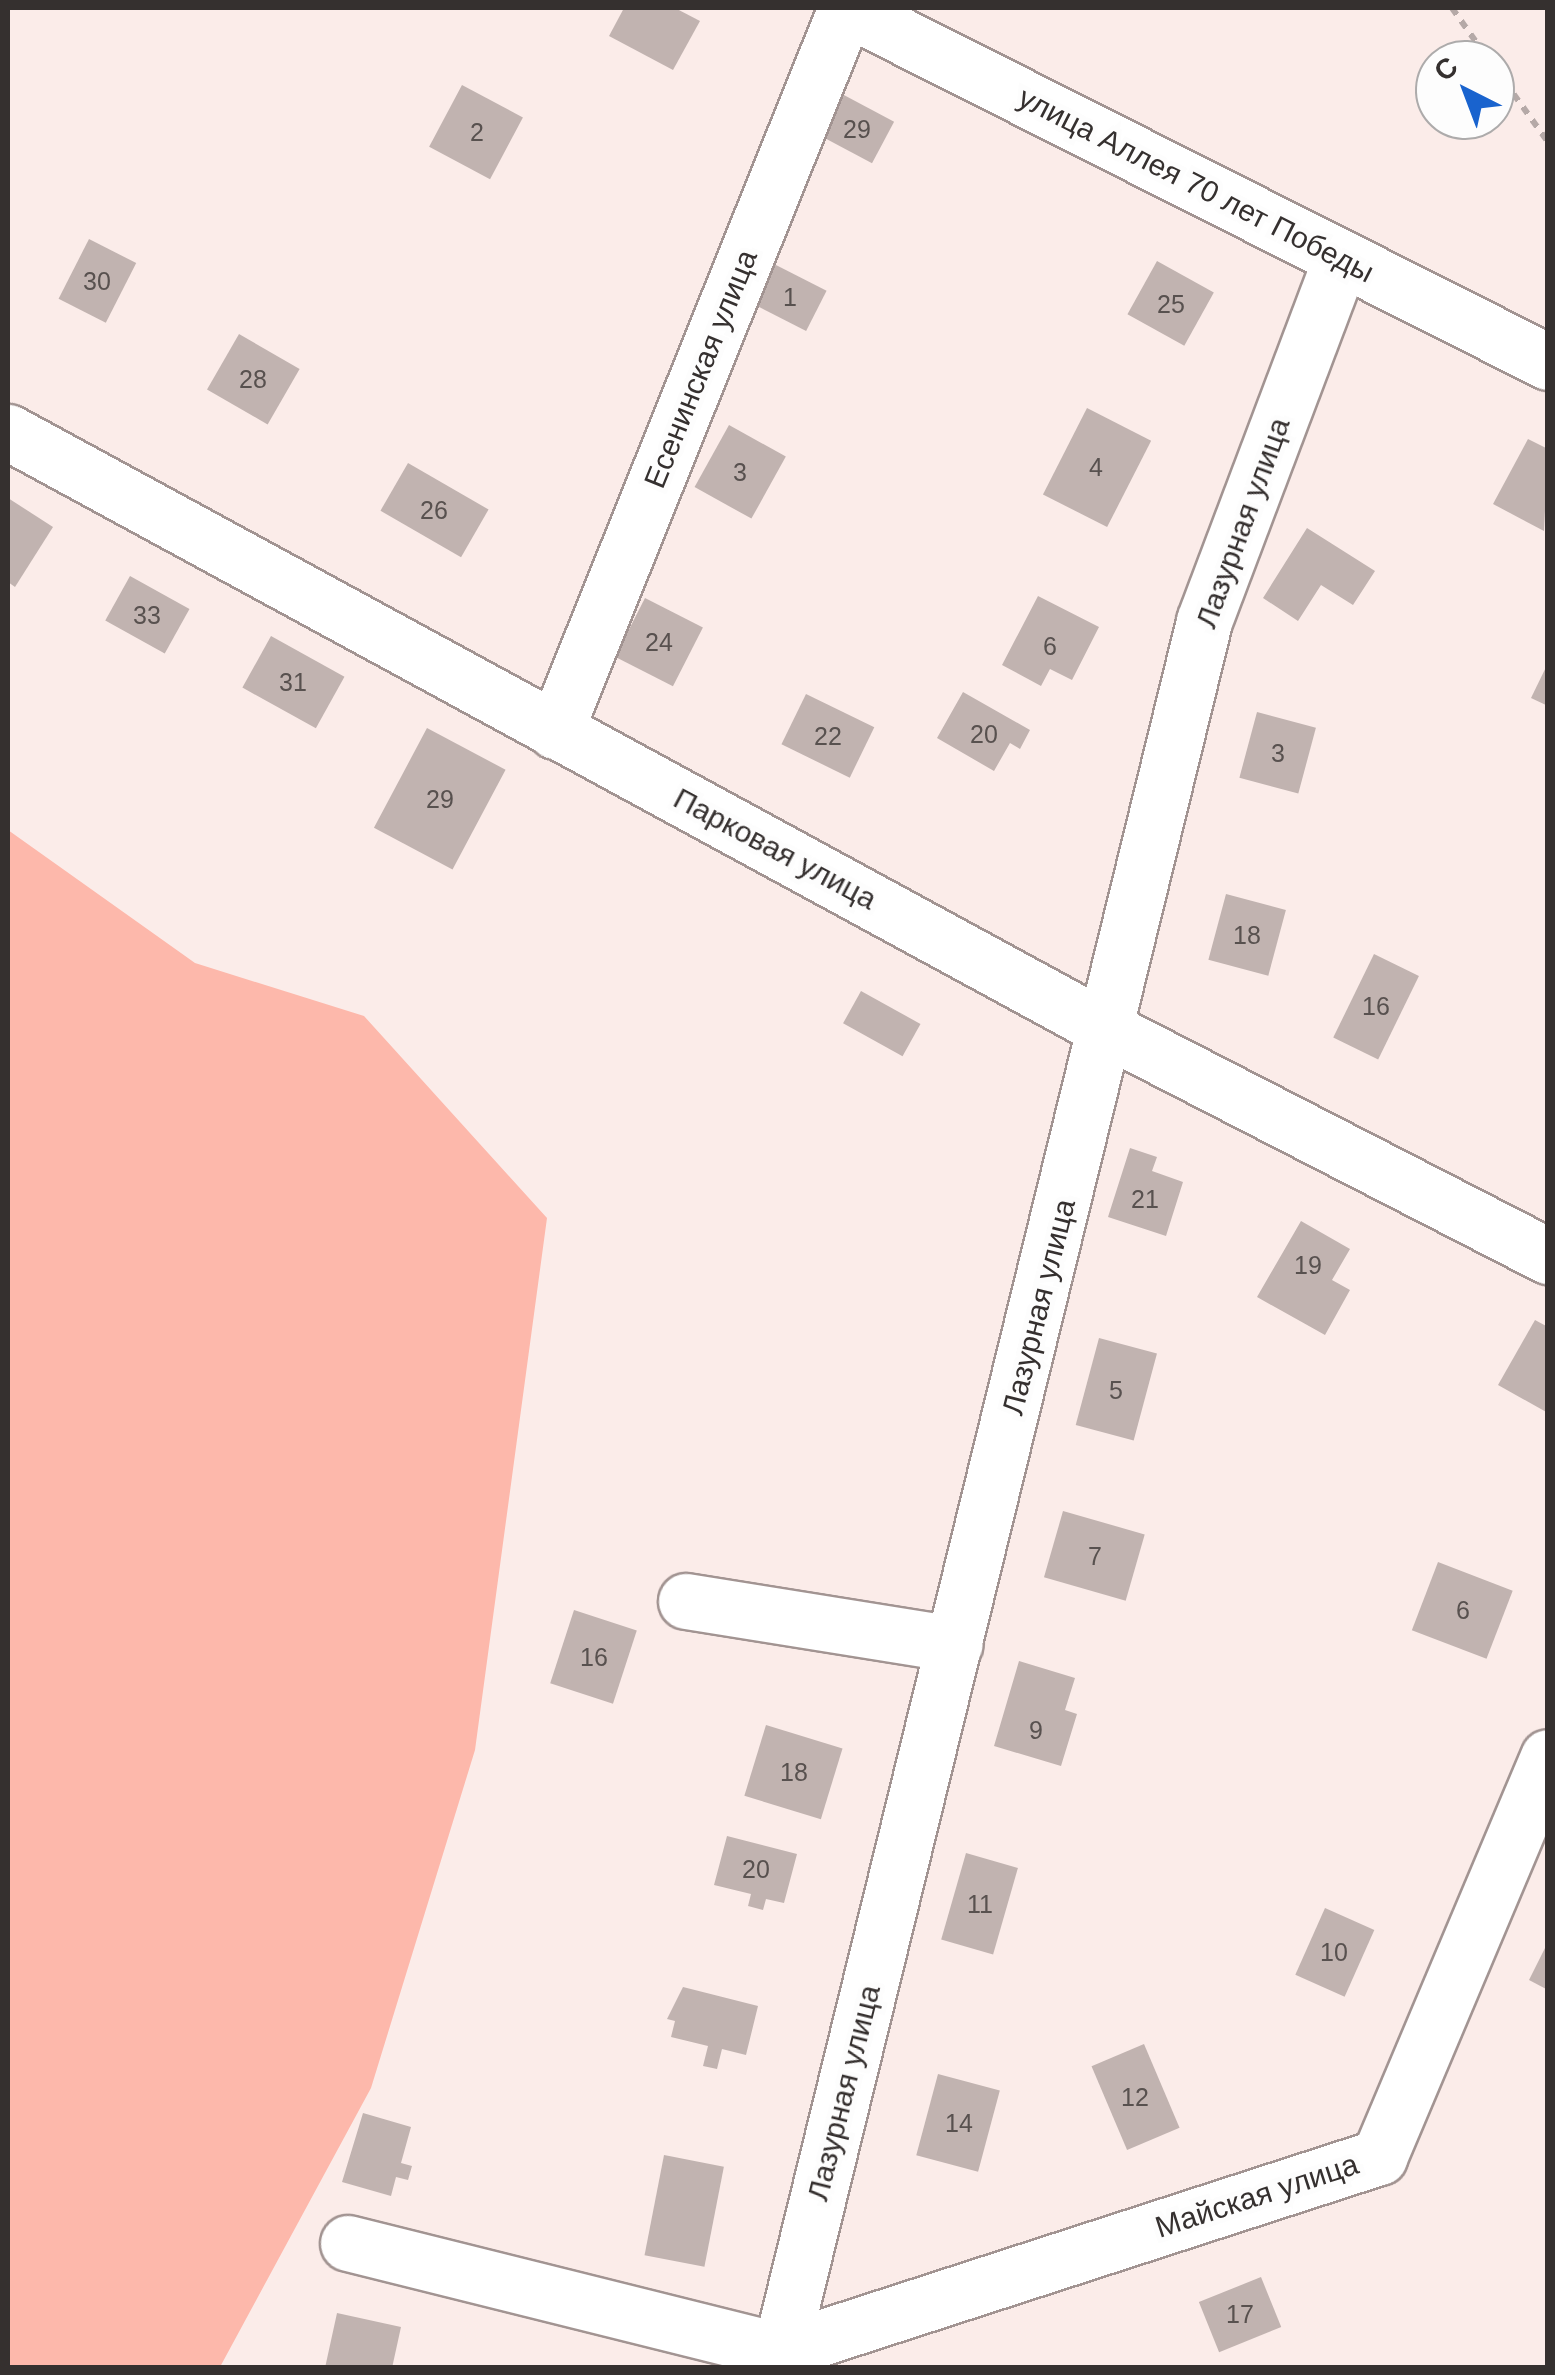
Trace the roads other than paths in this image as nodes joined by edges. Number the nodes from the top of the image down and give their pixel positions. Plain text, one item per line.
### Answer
1 (846, 8) edge
2 (1341, 258) junction
3 (1548, 362) edge
4 (8, 432) edge
5 (555, 731) junction
6 (1108, 1030) junction
7 (1548, 1256) edge
8 (686, 1601) dead end
9 (956, 1644) junction
10 (1548, 1757) edge
11 (348, 2243) dead end
12 (778, 2359) edge

1 - 2 street, улица Аллея 70 лет Победы
1 - 5 street, Есенинская улица
2 - 3 street, улица Аллея 70 лет Победы
2 - 6 street, Лазурная улица
4 - 5 street, Парковая улица
5 - 6 street, Парковая улица
6 - 7 street, Парковая улица
6 - 9 street, Лазурная улица
8 - 9 street
9 - 12 street, Лазурная улица
10 - 12 street, Майская улица
11 - 12 street

